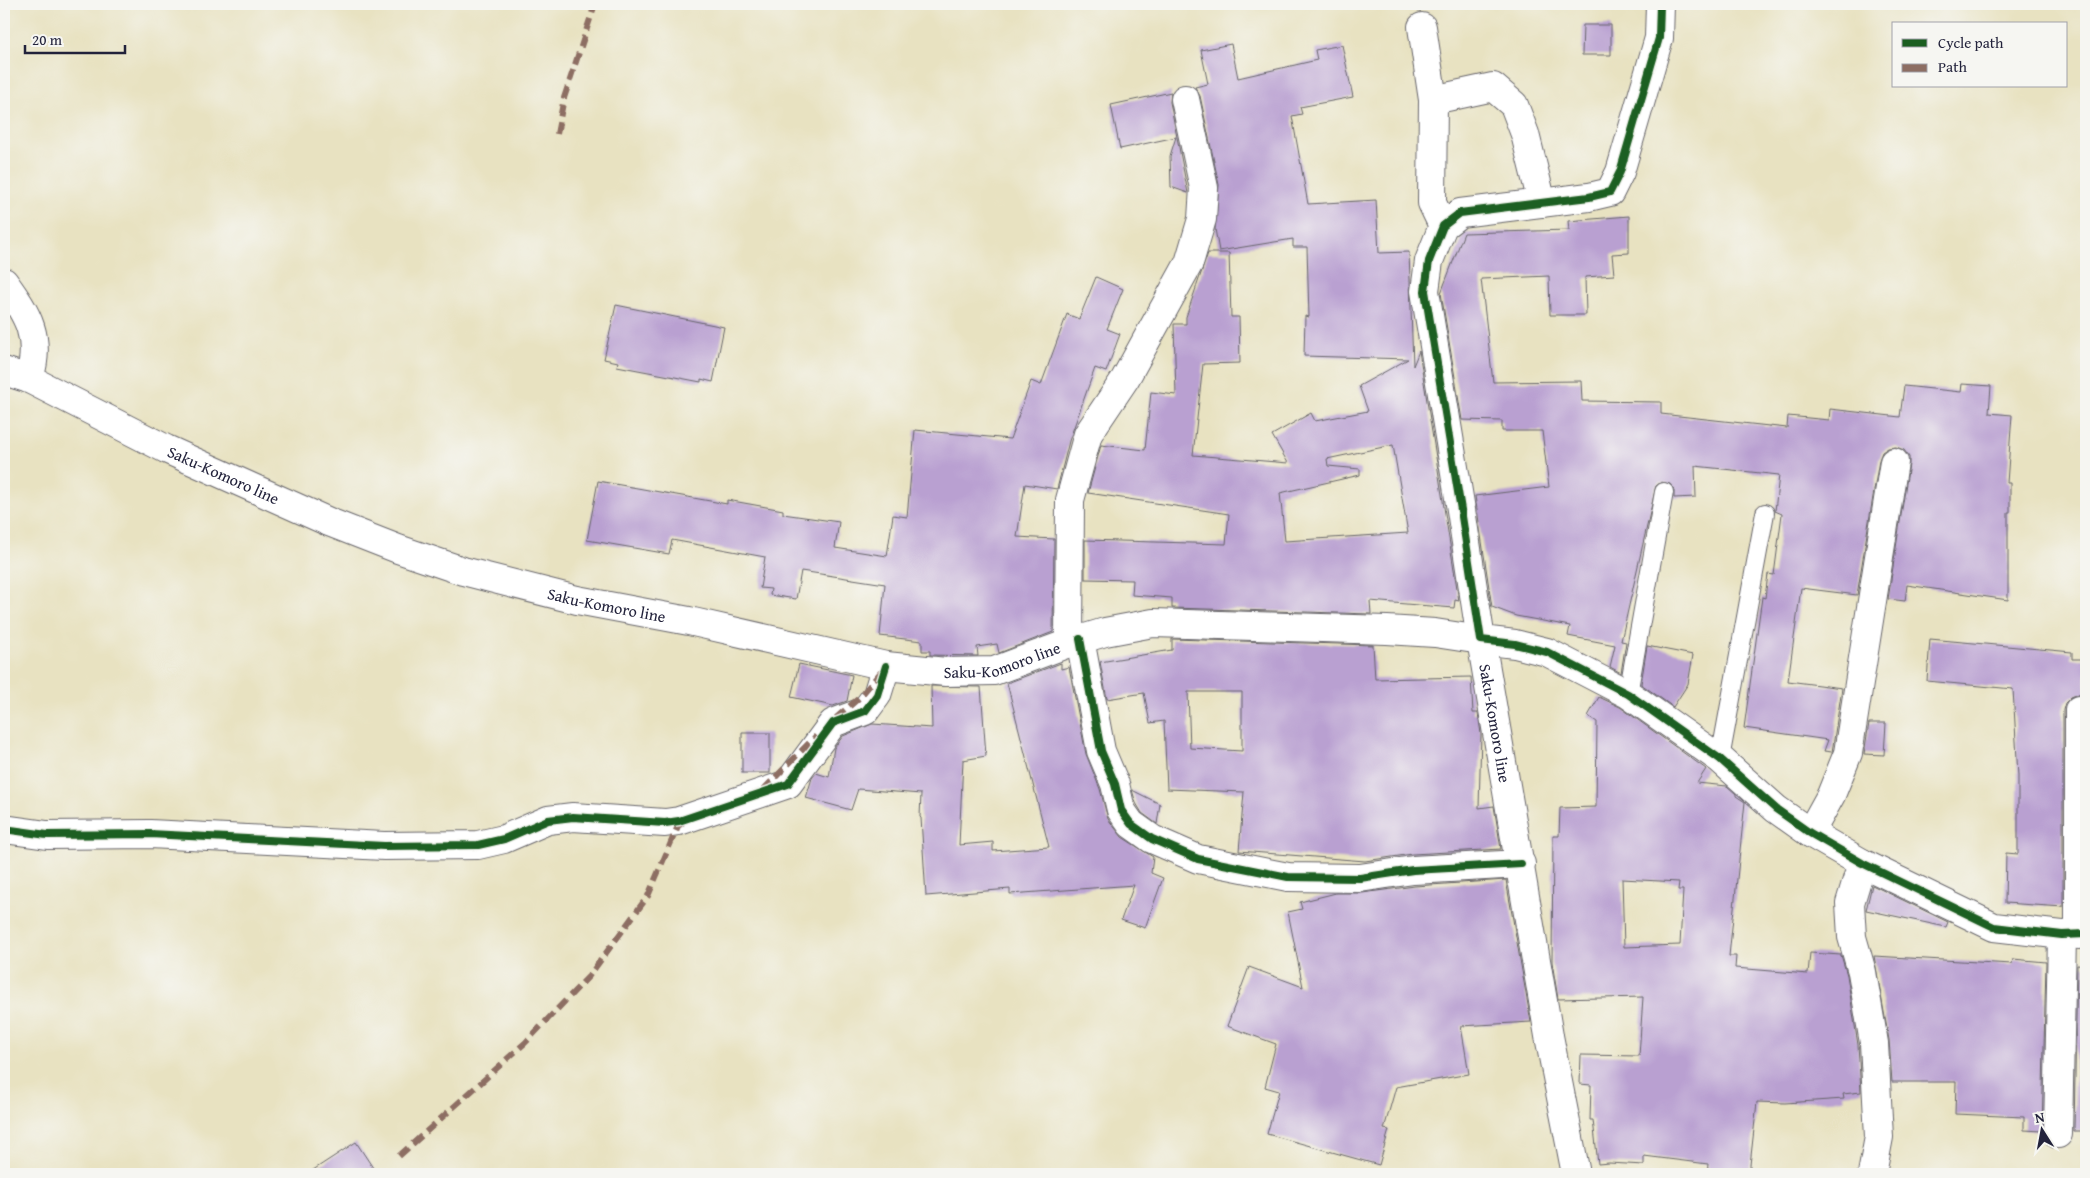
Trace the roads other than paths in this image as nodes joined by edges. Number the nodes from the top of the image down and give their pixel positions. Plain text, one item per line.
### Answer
1 (1660, 4) edge
2 (1422, 28) dead end
3 (1186, 99) dead end
4 (1433, 100) junction
5 (1542, 203) junction
6 (1443, 226) junction
7 (4, 282) edge
8 (4, 371) edge
9 (29, 379) junction
10 (1894, 462) dead end
11 (1664, 492) dead end
12 (1765, 513) dead end
13 (1481, 640) junction
14 (1074, 641) junction
15 (886, 666) junction
16 (1628, 694) junction
17 (2079, 710) dead end
18 (1720, 760) junction
19 (4, 829) edge
20 (1810, 833) junction
21 (1862, 863) junction
22 (1521, 864) junction
23 (2076, 935) edge
24 (2058, 1134) dead end
25 (1576, 1174) edge
26 (1872, 1174) edge

1 - 5 street
2 - 4 street
3 - 14 street
4 - 5 street
4 - 6 street
5 - 6 street
6 - 13 street
7 - 9 street
8 - 9 street, Saku-Komoro line
9 - 15 street, Saku-Komoro line
10 - 20 street
11 - 16 lane
12 - 18 lane
13 - 14 street, Saku-Komoro line
13 - 16 street
13 - 22 street, Saku-Komoro line
14 - 15 street, Saku-Komoro line
14 - 22 street
15 - 19 street
16 - 18 street
17 - 23 street
18 - 20 street
20 - 21 street
21 - 23 street
21 - 26 street
22 - 25 street, Saku-Komoro line
23 - 24 street

